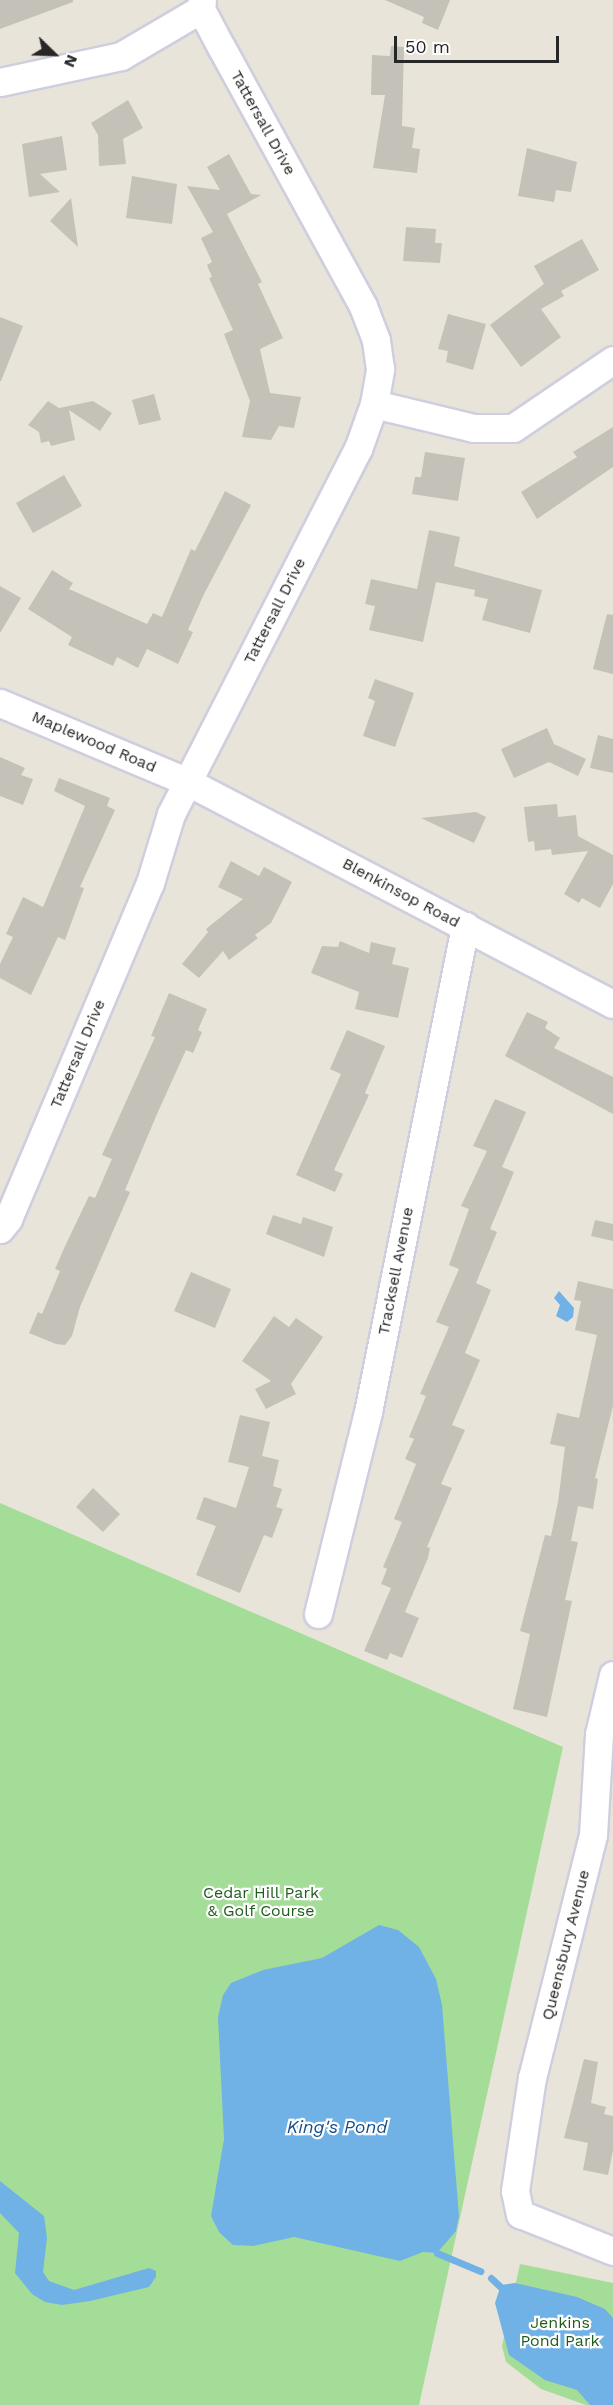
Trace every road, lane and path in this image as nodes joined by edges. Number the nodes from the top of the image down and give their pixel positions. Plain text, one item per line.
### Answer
1 (202, 4) edge
2 (0, 82) edge
3 (612, 364) edge
4 (374, 404) junction
5 (0, 703) edge
6 (188, 782) junction
7 (465, 926) junction
8 (613, 1004) edge
9 (0, 1229) edge
10 (318, 1614) dead end
11 (613, 1675) edge
12 (606, 1767) edge
13 (613, 2251) edge

1 - 2 street
1 - 4 street, Tattersall Drive
3 - 4 street
4 - 6 street, Tattersall Drive
5 - 6 street, Maplewood Road
6 - 7 street, Blenkinsop Road
6 - 9 street, Tattersall Drive
7 - 8 street, Blenkinsop Road
7 - 10 street, Tracksell Avenue
11 - 12 street, Queensbury Avenue
12 - 13 street, Queensbury Avenue

